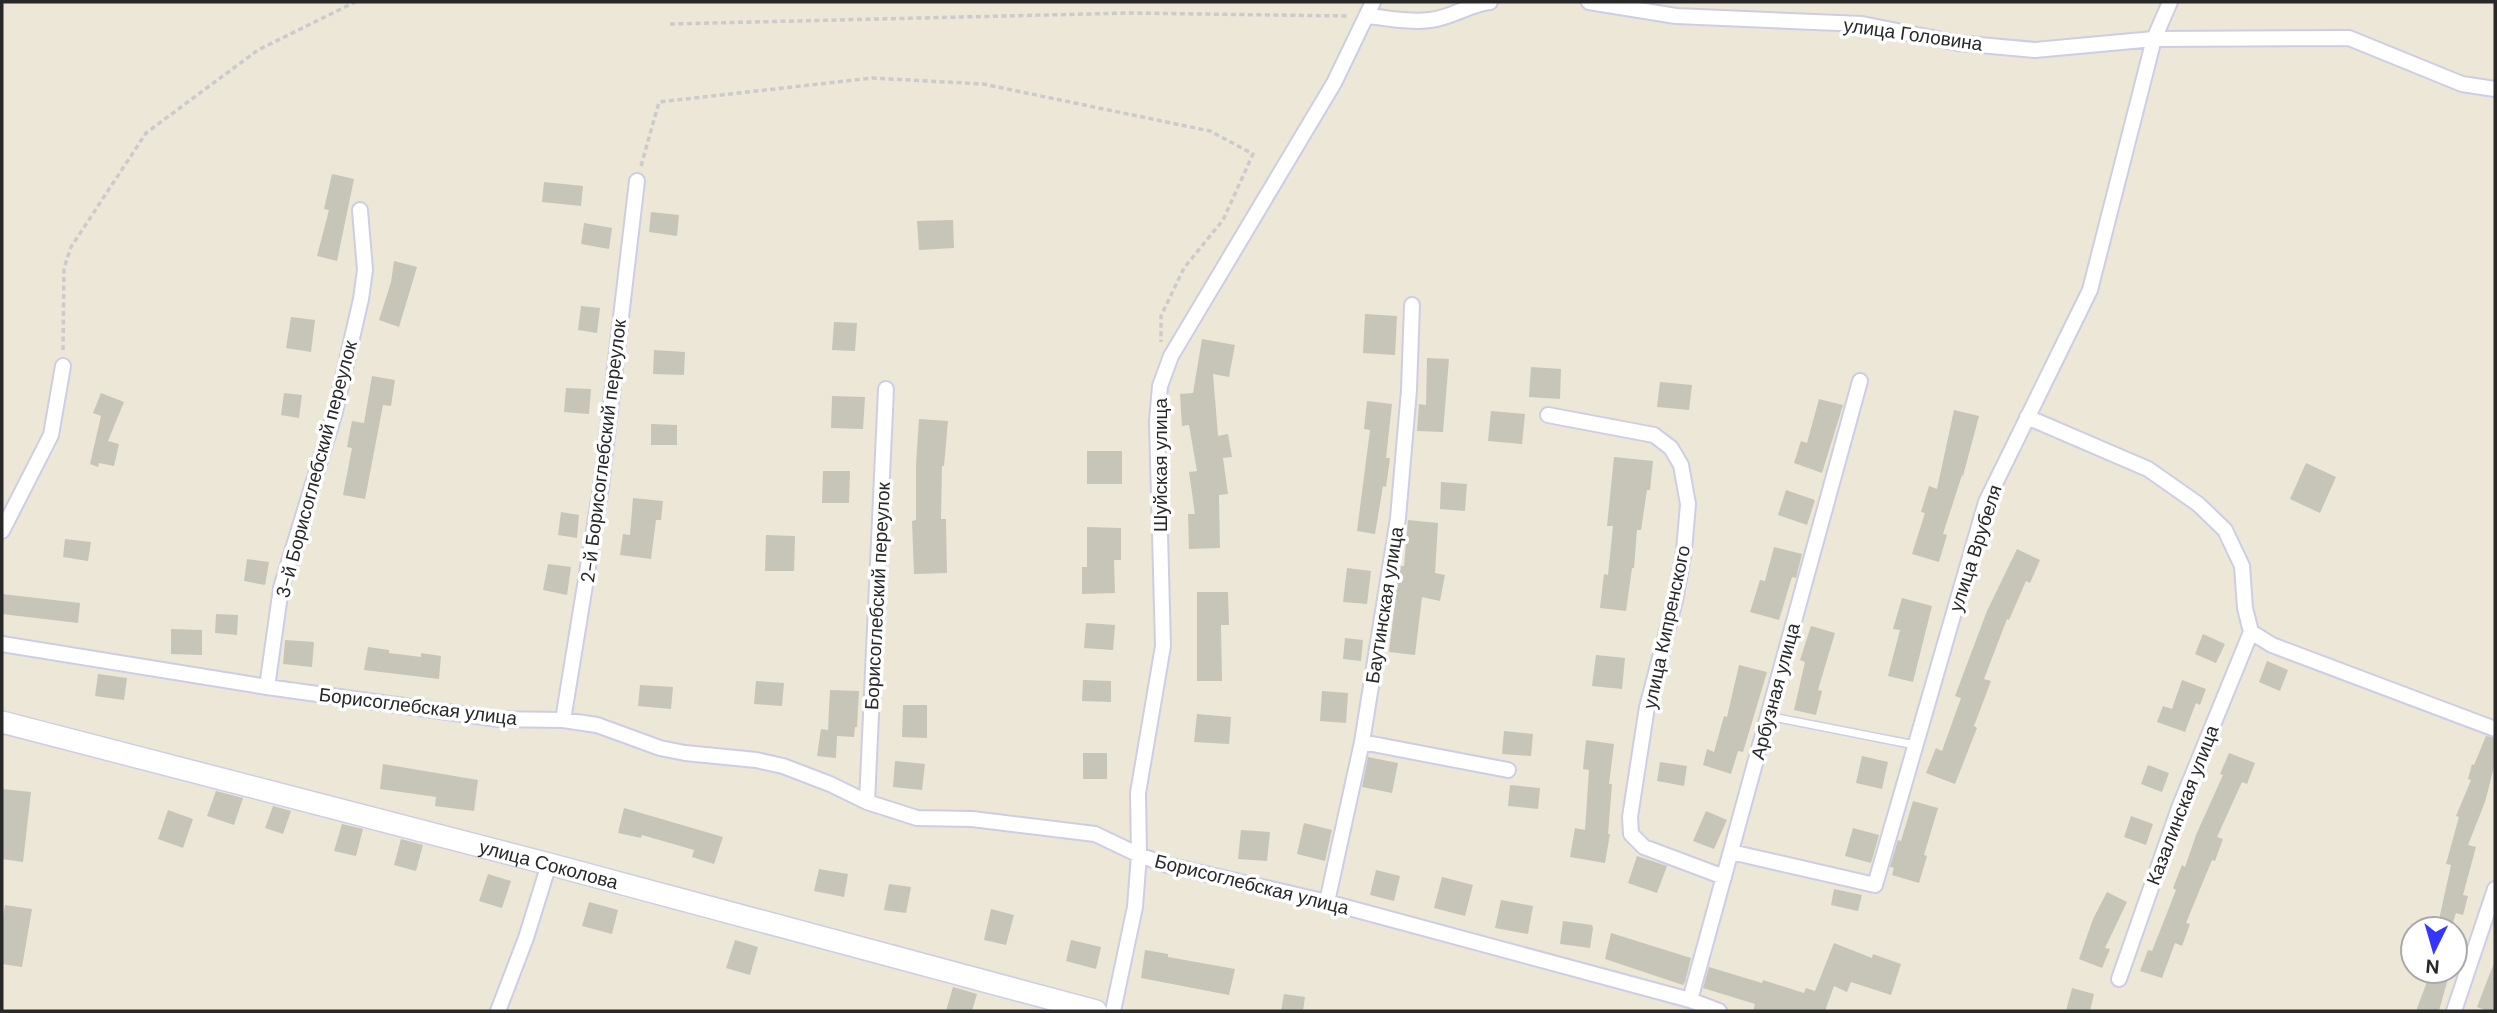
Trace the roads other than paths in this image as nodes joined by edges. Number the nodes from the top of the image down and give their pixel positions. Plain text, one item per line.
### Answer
1 (1490, 2) edge
2 (1589, 2) edge
3 (2170, 2) edge
4 (1371, 9) edge
5 (2154, 39) junction
6 (2495, 89) edge
7 (636, 181) road end
8 (360, 210) dead end
9 (1412, 305) dead end
10 (63, 366) road end
11 (1860, 381) dead end
12 (886, 390) dead end
13 (1548, 415) dead end
14 (2027, 418) junction
15 (2, 531) edge
16 (2251, 632) junction
17 (2, 644) edge
18 (267, 687) junction
19 (1768, 716) junction
20 (563, 720) junction
21 (2, 722) edge
22 (2495, 729) edge
23 (1362, 742) junction
24 (1915, 745) junction
25 (1508, 770) dead end
26 (867, 802) junction
27 (1731, 852) junction
28 (1139, 855) junction
29 (549, 864) junction
30 (1724, 877) junction
31 (2495, 889) edge
32 (1327, 902) junction
33 (2119, 979) dead end
34 (1690, 1000) junction
35 (498, 1011) edge
36 (1096, 1011) edge
37 (1113, 1011) edge
38 (1719, 1011) edge
39 (2454, 1011) edge

1 - 4 street
2 - 5 street, улица Головина
3 - 5 street, улица Врубеля
4 - 28 street, Шуйская улица
5 - 6 street, улица Головина
5 - 14 street, улица Врубеля
7 - 20 street, 2-й Борисоглебский переулок
8 - 18 street, 3-й Борисоглебский переулок
9 - 23 street, Баутинская улица
10 - 15 street
11 - 19 street, Арбузная улица
12 - 26 street, Борисоглебский переулок
13 - 30 street, улица Кипренского
14 - 16 street
14 - 24 street, улица Врубеля
16 - 22 street
16 - 33 street, Казалинская улица
17 - 18 street, Борисоглебская улица
18 - 20 street, Борисоглебская улица
19 - 24 lane
19 - 27 street, Арбузная улица
20 - 26 street, Борисоглебская улица
21 - 29 main road, улица Соколова
23 - 25 street
23 - 32 street, Баутинская улица
24 - 27 street, улица Врубеля
26 - 28 street, Борисоглебская улица
27 - 30 street, Арбузная улица
28 - 32 street, Борисоглебская улица
28 - 37 street, Шуйская улица
29 - 35 street
29 - 36 main road, улица Соколова
30 - 34 street, Арбузная улица
31 - 39 street
32 - 34 street, Борисоглебская улица
34 - 38 street, Борисоглебская улица

